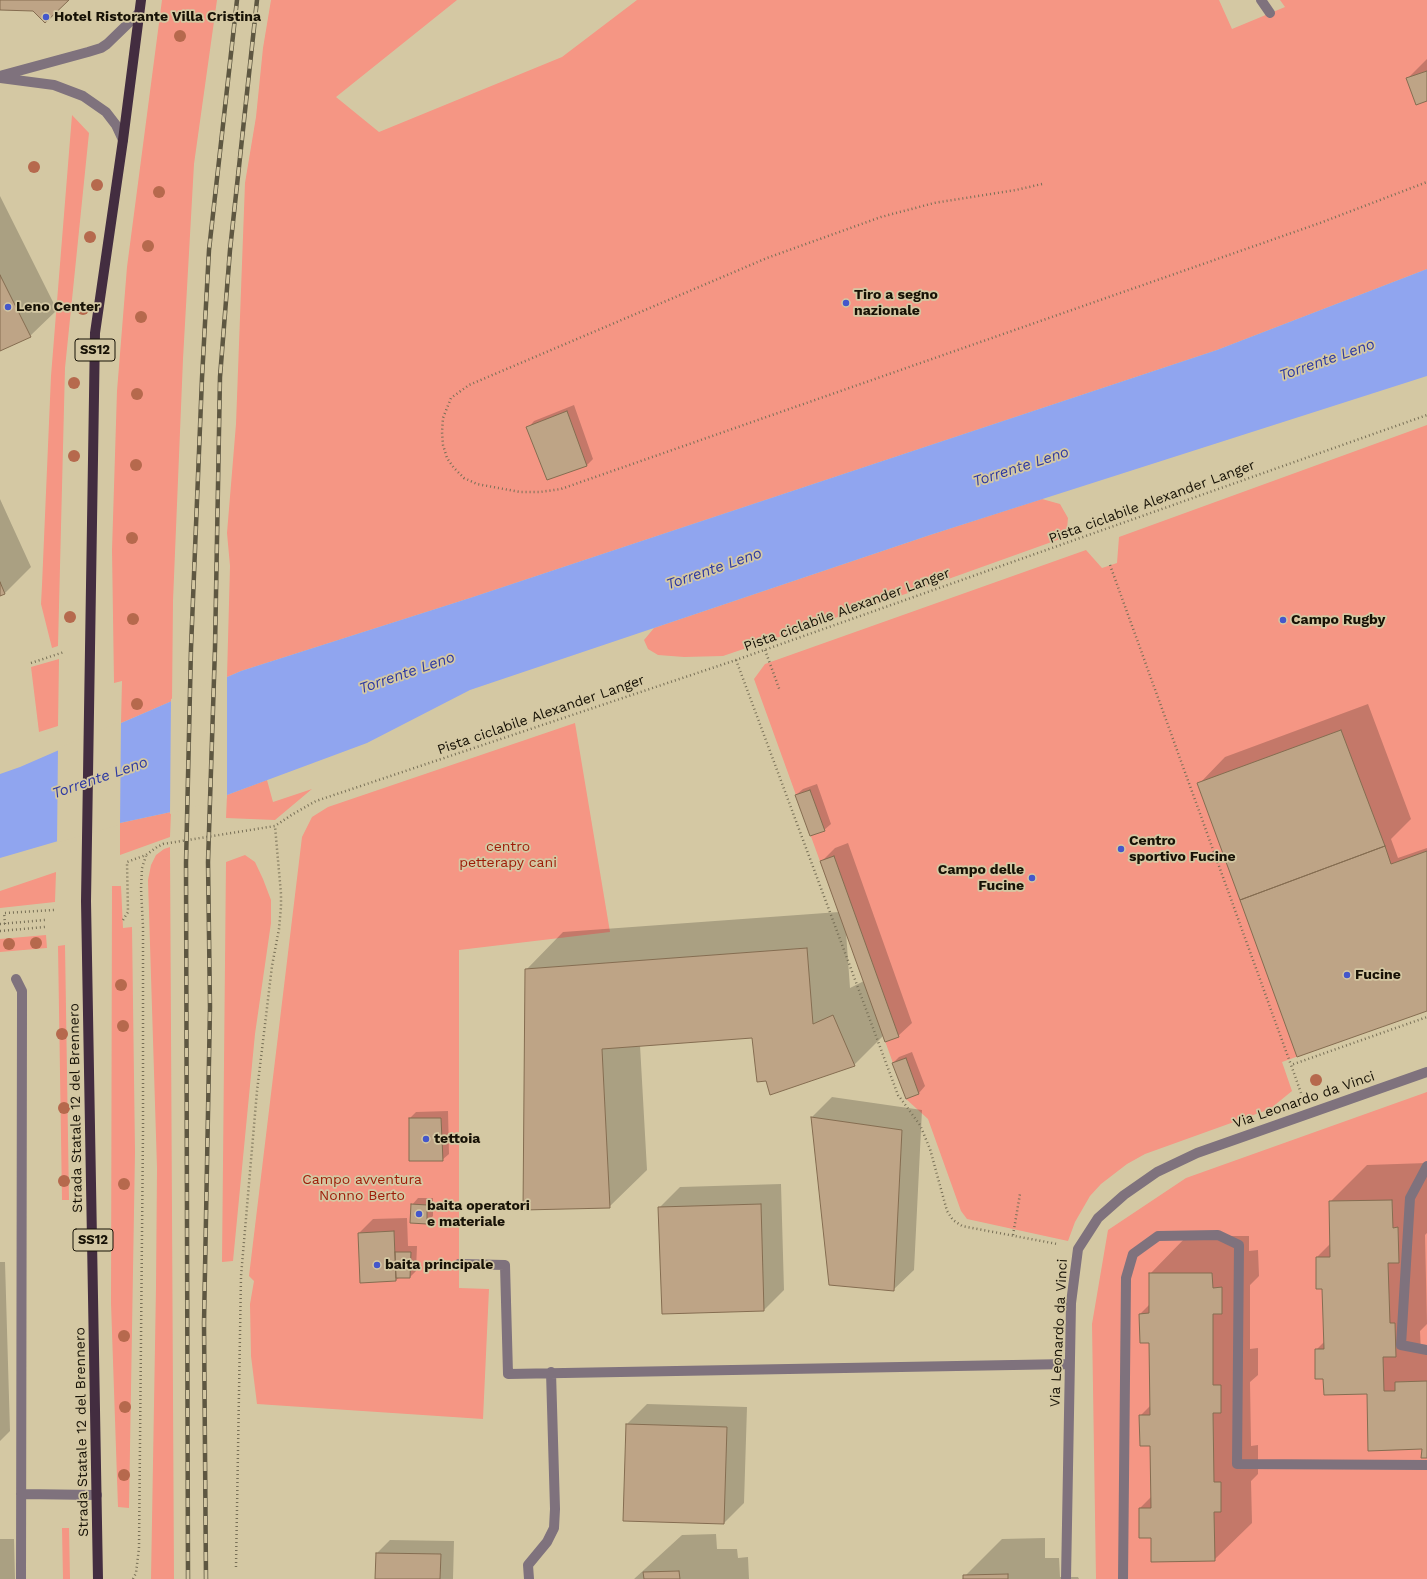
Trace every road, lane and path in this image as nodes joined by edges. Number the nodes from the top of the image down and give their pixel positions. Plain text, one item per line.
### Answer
1 (141, 0) edge
2 (1261, 0) edge
3 (139, 13) junction
4 (1270, 13) dead end
5 (0, 77) edge
6 (123, 140) junction
7 (1427, 182) edge
8 (1042, 184) dead end
9 (1427, 415) edge
10 (1110, 565) dead end
11 (765, 650) junction
12 (64, 652) dead end
13 (736, 660) junction
14 (31, 663) dead end
15 (780, 691) dead end
16 (275, 826) junction
17 (146, 855) junction
18 (54, 910) dead end
19 (45, 920) dead end
20 (123, 920) dead end
21 (0, 924) edge
22 (5, 924) junction
23 (46, 927) dead end
24 (0, 931) edge
25 (16, 979) dead end
26 (1291, 1065) dead end
27 (1427, 1072) edge
28 (1427, 1079) edge
29 (1427, 1166) edge
30 (1020, 1194) dead end
31 (1013, 1235) junction
32 (1078, 1249) junction
33 (459, 1264) dead end
34 (1427, 1350) edge
35 (1069, 1364) junction
36 (551, 1372) junction
37 (1427, 1465) edge
38 (21, 1494) junction
39 (97, 1494) junction
40 (236, 1566) dead end
41 (21, 1579) edge
42 (98, 1579) edge
43 (133, 1579) edge
44 (529, 1579) edge
45 (1066, 1579) edge
46 (1123, 1579) edge

1 - 3 main road, SS12
2 - 4 street
3 - 5 street
3 - 6 main road, SS12
5 - 6 street
6 - 39 main road, Strada Statale 12 del Brennero / SS12
7 - 8 path
9 - 11 path, Pista ciclabile Alexander Langer
10 - 26 path
11 - 13 path, Pista ciclabile Alexander Langer
11 - 15 path
12 - 14 path
13 - 16 path, Pista ciclabile Alexander Langer
13 - 31 path
16 - 17 path
16 - 40 path
17 - 20 path
17 - 43 path
18 - 22 path
19 - 22 path
21 - 22 path
23 - 24 path
25 - 38 street
27 - 28 street
27 - 32 street, Via Leonardo da Vinci
29 - 34 street
30 - 31 path
31 - 32 path
32 - 35 street, Via Leonardo da Vinci
33 - 36 street
35 - 36 street
35 - 45 street, Via Leonardo da Vinci
36 - 44 street
37 - 46 street
38 - 39 street
38 - 41 street
39 - 42 main road, Strada Statale 12 del Brennero / SS12

